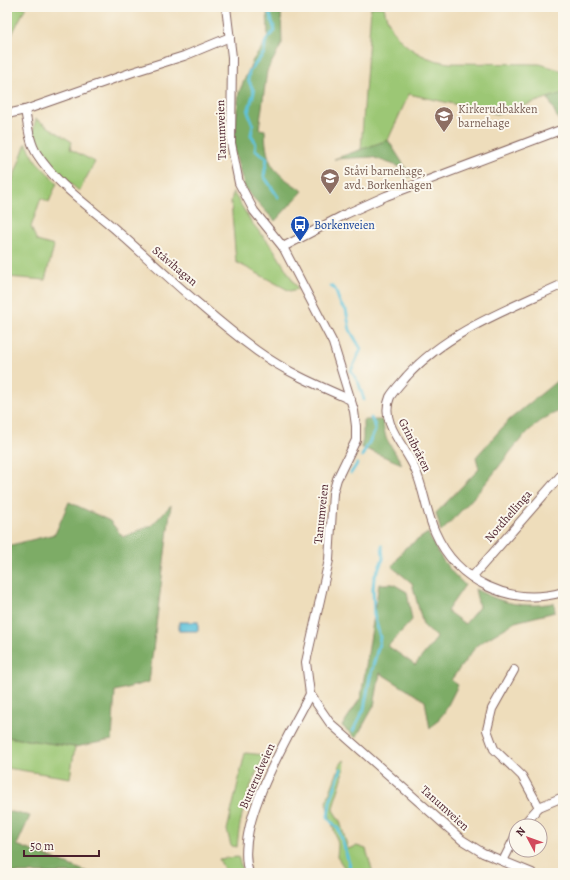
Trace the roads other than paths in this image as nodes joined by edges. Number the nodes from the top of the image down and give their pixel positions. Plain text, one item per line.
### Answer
1 (226, 7) edge
2 (230, 37) junction
3 (25, 110) junction
4 (7, 114) edge
5 (563, 129) edge
6 (283, 247) junction
7 (563, 284) edge
8 (351, 400) junction
9 (563, 473) edge
10 (472, 577) junction
11 (563, 592) edge
12 (514, 670) dead end
13 (310, 694) junction
14 (563, 797) edge
15 (539, 807) junction
16 (529, 818) edge
17 (508, 851) edge
18 (503, 861) junction
19 (249, 873) edge
20 (532, 873) edge

1 - 2 street, Tanumveien
2 - 3 street
2 - 6 street, Tanumveien
3 - 4 street
3 - 8 street, Ståvihagan
5 - 6 street
6 - 8 street, Tanumveien
7 - 10 street, Grinibråten
8 - 13 street, Tanumveien
9 - 10 street, Nordhellinga
10 - 11 street, Grinibråten
12 - 15 street
13 - 18 street, Tanumveien
13 - 19 street, Butterudveien
14 - 15 street
15 - 16 street
17 - 18 street
18 - 20 street, Tanumveien

